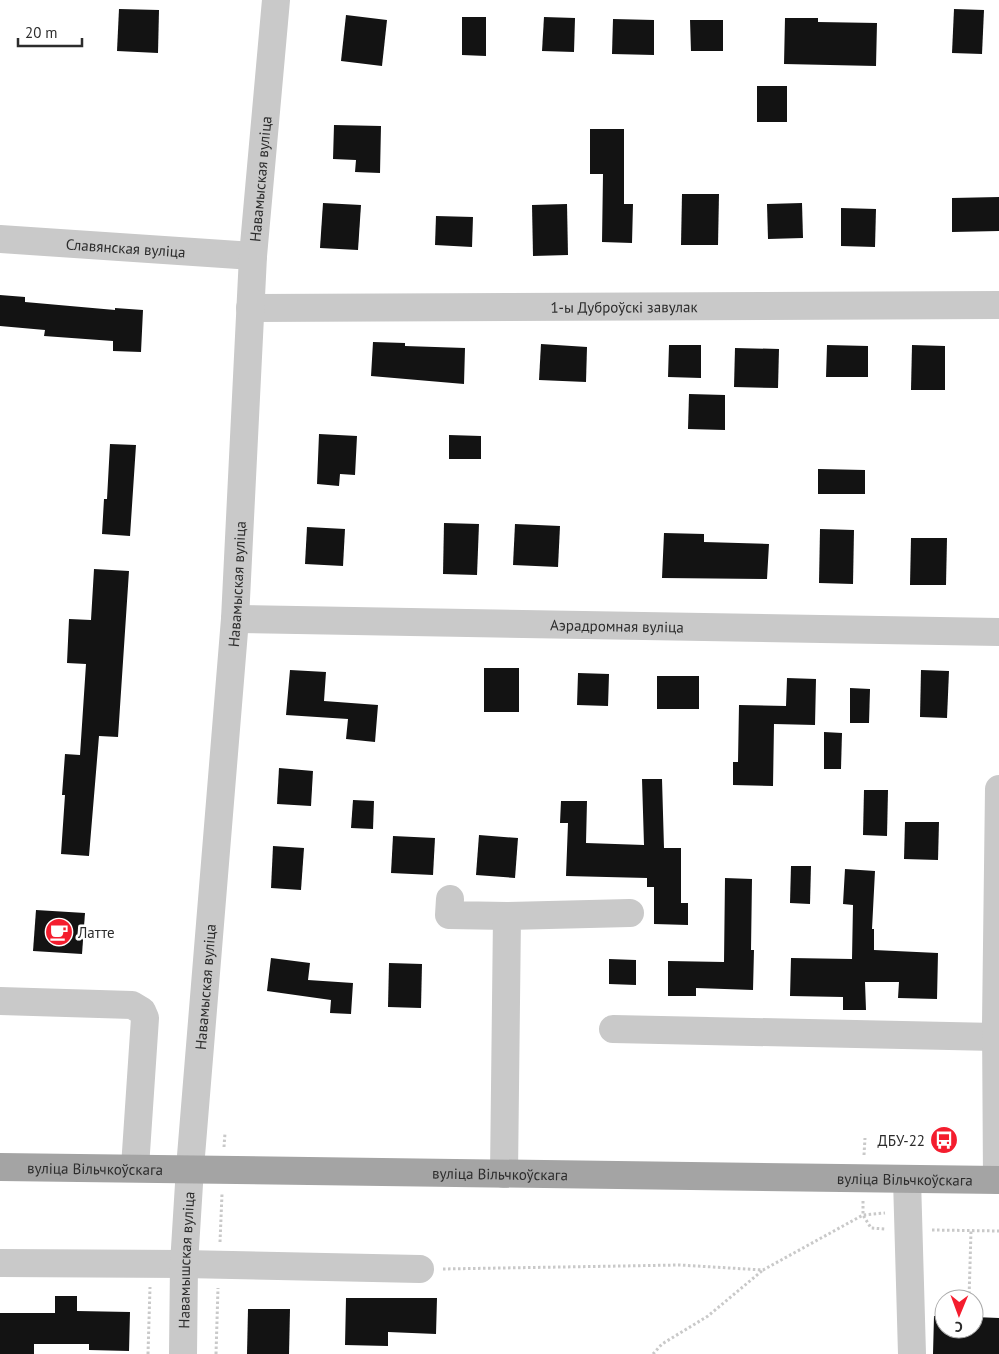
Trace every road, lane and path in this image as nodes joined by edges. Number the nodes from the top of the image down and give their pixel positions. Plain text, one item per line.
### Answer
1 (276, 0) edge
2 (0, 239) edge
3 (253, 256) junction
4 (999, 305) edge
5 (250, 308) junction
6 (235, 619) junction
7 (999, 632) edge
8 (999, 789) edge
9 (450, 898) dead end
10 (630, 913) dead end
11 (507, 916) junction
12 (0, 1001) edge
13 (614, 1029) dead end
14 (996, 1037) junction
15 (0, 1166) edge
16 (135, 1167) junction
17 (190, 1168) junction
18 (504, 1174) junction
19 (907, 1178) junction
20 (998, 1180) edge
21 (908, 1220) junction
22 (971, 1231) junction
23 (999, 1231) edge
24 (0, 1263) edge
25 (184, 1264) junction
26 (420, 1269) joint
27 (763, 1270) junction
28 (150, 1286) dead end
29 (969, 1289) edge
30 (148, 1354) edge
31 (183, 1354) edge
32 (653, 1354) edge
33 (912, 1354) edge

1 - 3 street, Навамыская вуліца
2 - 3 street, Славянская вуліца
3 - 5 street, Навамыская вуліца
4 - 5 street, 1-ы Дуброўскі завулак
5 - 6 street, Навамыская вуліца
6 - 7 street, Аэрадромная вуліца
6 - 17 street, Навамыская вуліца
8 - 14 street
9 - 11 street
10 - 11 street
11 - 18 street
12 - 16 street
13 - 14 street
14 - 20 street
15 - 16 main road, вуліца Вільчкоўскага
16 - 17 main road, вуліца Вільчкоўскага
17 - 18 main road, вуліца Вільчкоўскага
17 - 25 street, Навамышская вуліца
18 - 19 main road, вуліца Вільчкоўскага
19 - 20 main road, вуліца Вільчкоўскага
19 - 21 street
21 - 22 path
21 - 27 path
21 - 33 street
22 - 23 path
22 - 29 path
24 - 25 street
25 - 26 street
25 - 31 street, Навамышская вуліца
26 - 27 path
27 - 32 path
28 - 30 path

